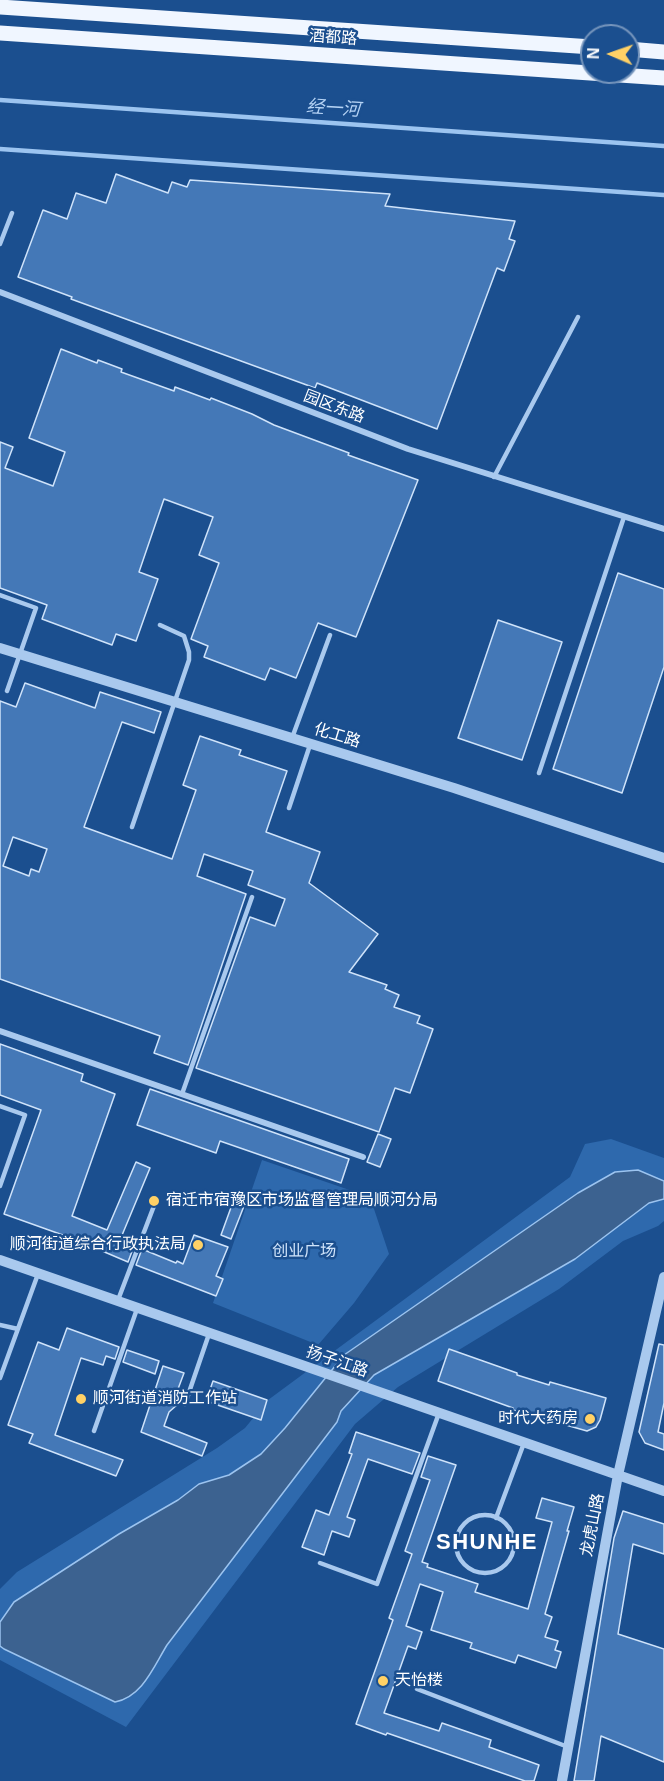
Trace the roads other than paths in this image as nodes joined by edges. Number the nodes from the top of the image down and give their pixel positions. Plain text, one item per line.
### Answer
1 (0, 8) edge
2 (0, 33) edge
3 (580, 46) edge
4 (640, 51) edge
5 (664, 52) edge
6 (664, 78) edge
7 (12, 213) dead end
8 (0, 244) edge
9 (0, 292) edge
10 (578, 317) dead end
11 (494, 477) junction
12 (624, 517) junction
13 (664, 529) edge
14 (0, 595) edge
15 (160, 625) dead end
16 (330, 635) dead end
17 (0, 648) edge
18 (20, 654) junction
19 (7, 691) dead end
20 (175, 702) junction
21 (292, 738) junction
22 (311, 744) junction
23 (539, 773) dead end
24 (289, 808) dead end
25 (132, 827) dead end
26 (664, 858) edge
27 (252, 897) dead end
28 (0, 1031) edge
29 (182, 1094) junction
30 (0, 1106) edge
31 (363, 1157) dead end
32 (0, 1186) edge
33 (157, 1198) dead end
34 (0, 1260) edge
35 (38, 1274) junction
36 (664, 1277) edge
37 (117, 1302) junction
38 (137, 1310) junction
39 (0, 1325) edge
40 (18, 1329) junction
41 (209, 1334) junction
42 (0, 1378) edge
43 (185, 1404) dead end
44 (439, 1413) junction
45 (94, 1431) dead end
46 (524, 1443) junction
47 (618, 1475) junction
48 (664, 1491) edge
49 (496, 1518) junction
50 (320, 1563) dead end
51 (417, 1689) dead end
52 (568, 1747) junction
53 (562, 1781) edge

1 - 3 main road, 酒都路
2 - 6 main road, 酒都路
4 - 5 main road
7 - 8 lane
9 - 11 street, 园区东路
10 - 11 lane
11 - 12 street, 园区东路
12 - 13 street, 园区东路
12 - 23 lane
14 - 18 lane
15 - 20 lane
16 - 21 lane
17 - 18 street, 化工路
18 - 19 lane
18 - 20 street, 化工路
20 - 21 street, 化工路
20 - 25 lane
21 - 22 street, 化工路
22 - 24 lane
22 - 26 street, 化工路
27 - 29 lane
28 - 29 street
29 - 31 street
30 - 32 lane
33 - 37 lane
34 - 35 street, 扬子江路
35 - 37 street, 扬子江路
35 - 40 lane
36 - 47 street, 龙虎山路
37 - 38 street, 扬子江路
38 - 41 street, 扬子江路
38 - 45 lane
39 - 40 lane
40 - 42 lane
41 - 43 lane
41 - 44 street, 扬子江路
44 - 46 street, 扬子江路
44 - 50 lane
46 - 47 street, 扬子江路
46 - 49 lane
47 - 48 street, 扬子江路
47 - 52 street, 龙虎山路
49 - 49 lane
51 - 52 lane
52 - 53 street, 龙虎山路

